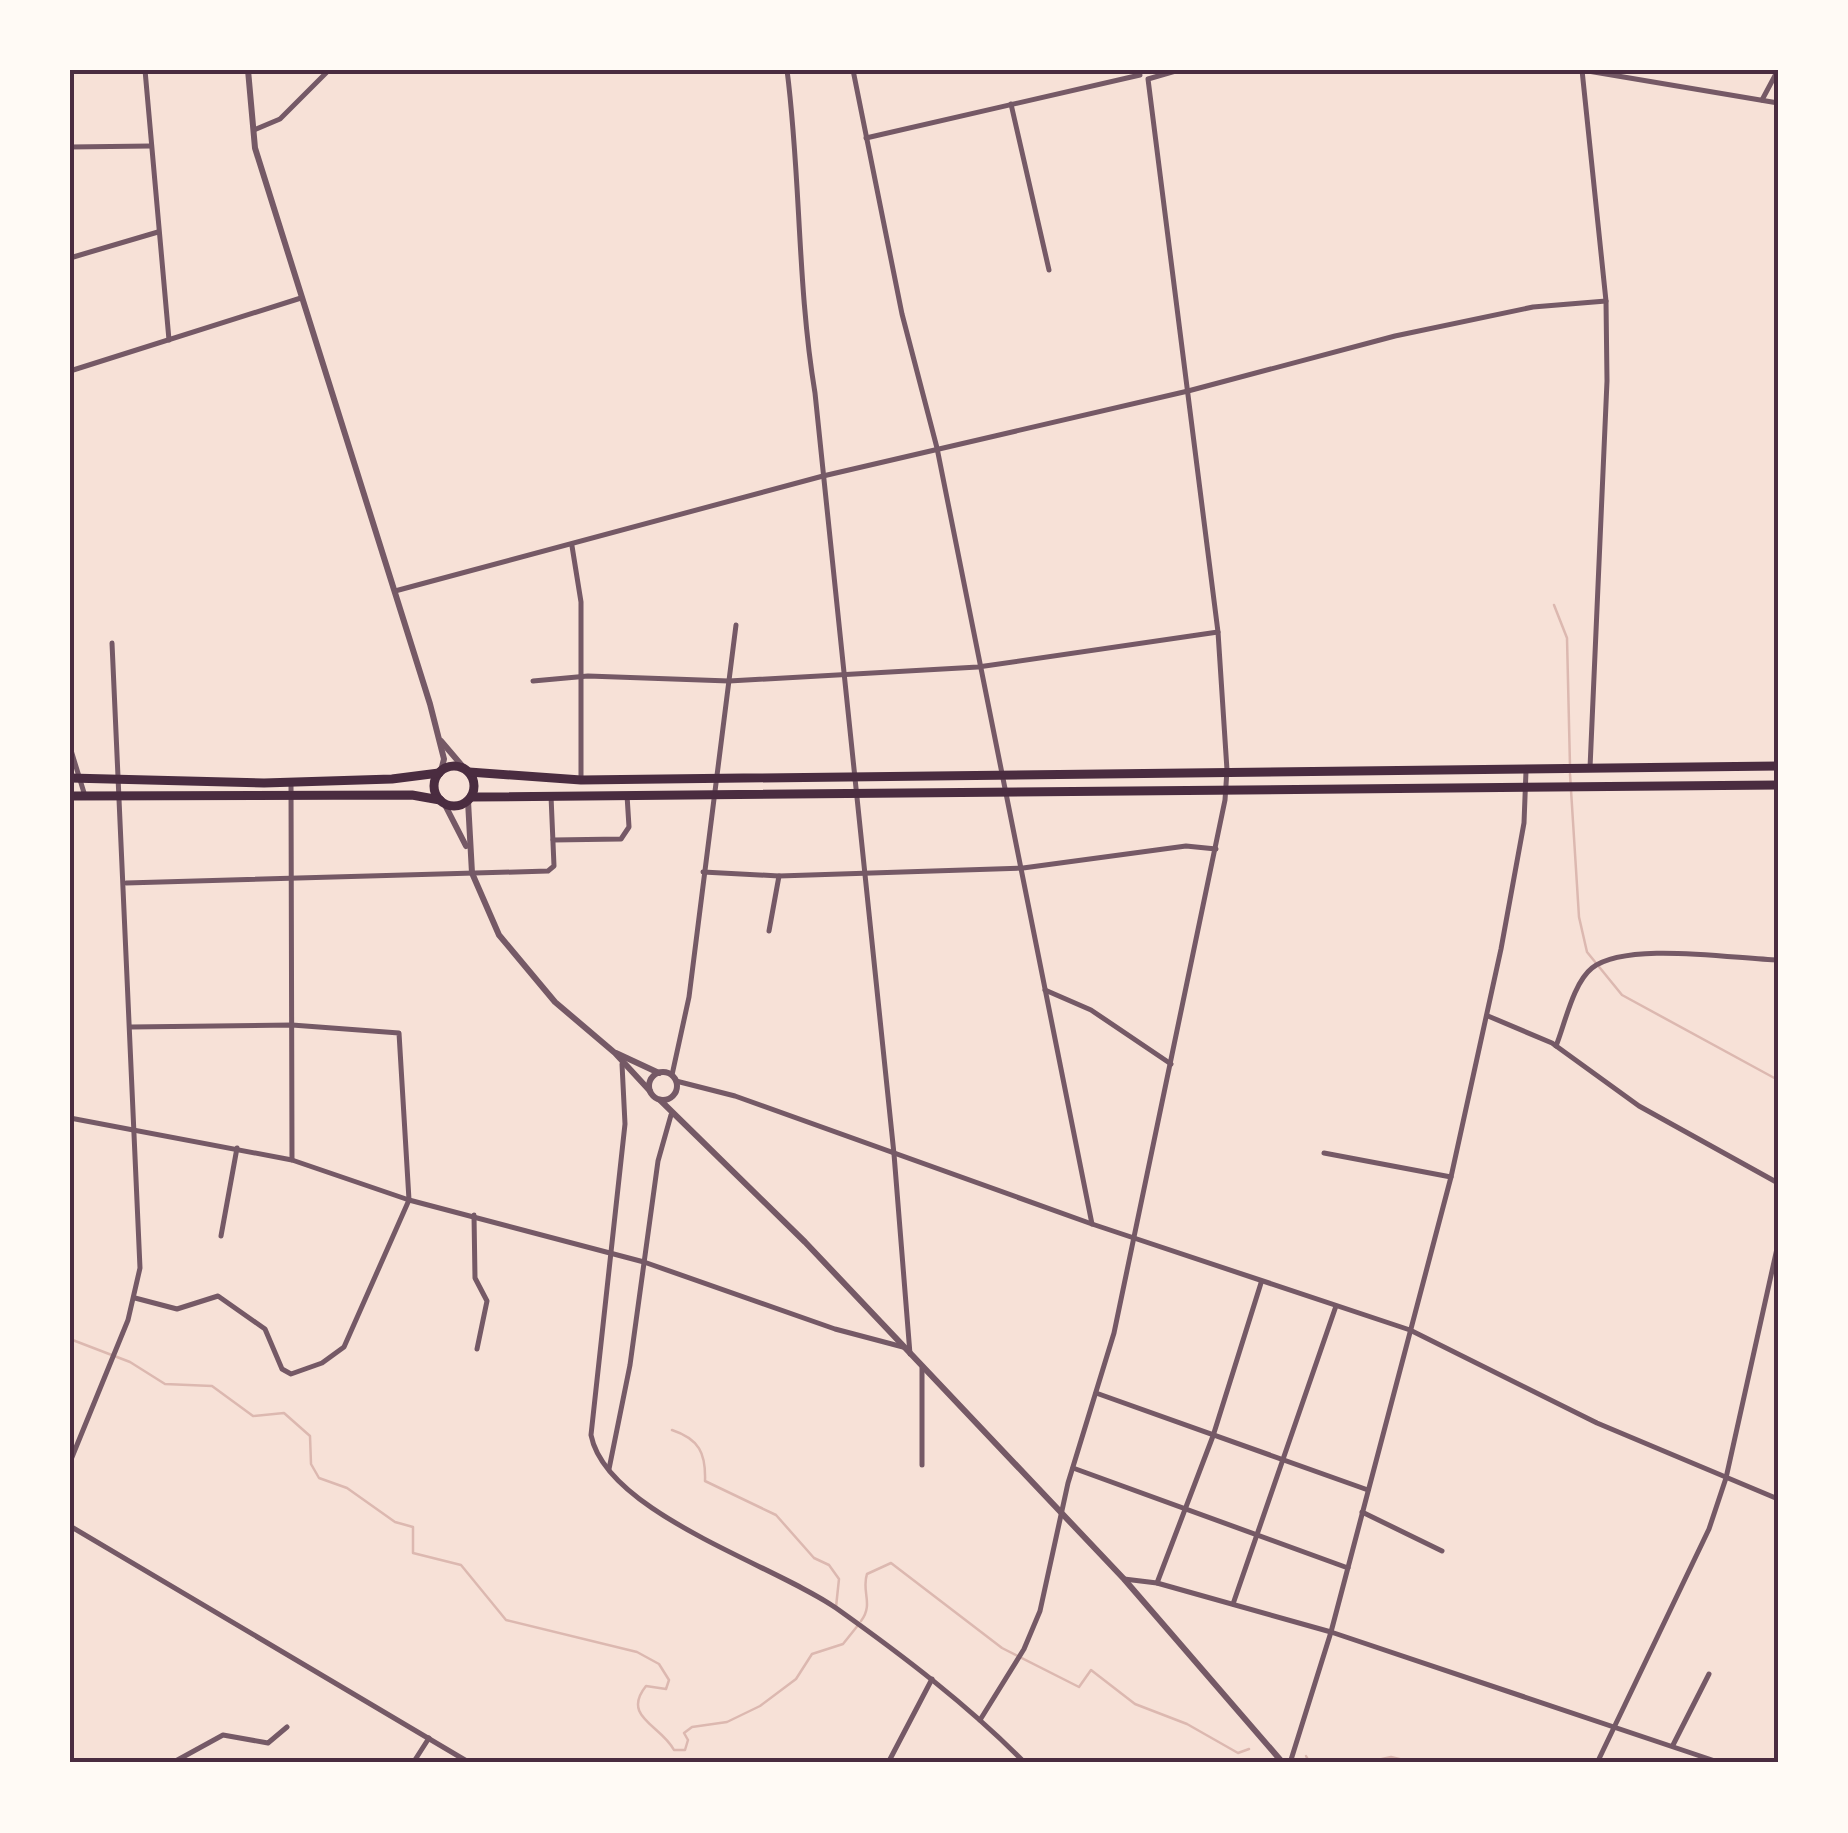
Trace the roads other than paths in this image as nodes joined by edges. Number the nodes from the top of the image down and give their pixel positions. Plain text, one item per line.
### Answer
1 (146, 70) edge
2 (248, 70) edge
3 (329, 70) edge
4 (787, 70) edge
5 (853, 70) edge
6 (1179, 70) edge
7 (1582, 70) edge
8 (1778, 70) edge
9 (1140, 74) dead end
10 (1762, 100) junction
11 (1778, 103) edge
12 (1011, 104) junction
13 (251, 131) junction
14 (866, 138) junction
15 (150, 146) junction
16 (70, 147) edge
17 (159, 232) junction
18 (70, 258) edge
19 (1049, 270) dead end
20 (304, 297) junction
21 (1606, 300) junction
22 (170, 340) junction
23 (70, 371) edge
24 (1188, 392) junction
25 (937, 448) junction
26 (824, 476) junction
27 (572, 546) junction
28 (392, 592) junction
29 (736, 624) dead end
30 (1218, 632) junction
31 (112, 642) dead end
32 (978, 666) junction
33 (844, 674) junction
34 (582, 678) junction
35 (532, 681) dead end
36 (729, 681) junction
37 (440, 740) junction
38 (70, 747) edge
39 (1682, 764) junction
40 (1778, 766) edge
41 (1590, 768) junction
42 (466, 770) junction
43 (1227, 770) junction
44 (1526, 770) junction
45 (1001, 771) junction
46 (440, 772) junction
47 (853, 775) junction
48 (718, 777) junction
49 (70, 778) edge
50 (82, 778) junction
51 (119, 780) junction
52 (581, 780) junction
53 (291, 781) junction
54 (1682, 785) junction
55 (1778, 785) edge
56 (1226, 788) junction
57 (1528, 788) junction
58 (1006, 791) junction
59 (856, 793) junction
60 (714, 794) junction
61 (627, 795) junction
62 (70, 796) edge
63 (86, 796) junction
64 (120, 796) junction
65 (551, 796) junction
66 (291, 798) junction
67 (470, 798) junction
68 (442, 802) junction
69 (553, 840) junction
70 (468, 848) junction
71 (1216, 849) junction
72 (1023, 868) junction
73 (862, 871) junction
74 (703, 872) junction
75 (472, 873) junction
76 (779, 876) junction
77 (290, 877) junction
78 (126, 883) junction
79 (769, 931) dead end
80 (1778, 960) edge
81 (1046, 990) junction
82 (1488, 1016) junction
83 (292, 1025) junction
84 (131, 1027) junction
85 (1556, 1046) junction
86 (615, 1053) junction
87 (622, 1061) junction
88 (1171, 1064) junction
89 (659, 1073) junction
90 (674, 1078) junction
91 (650, 1091) junction
92 (660, 1100) junction
93 (671, 1114) junction
94 (70, 1118) edge
95 (137, 1129) junction
96 (237, 1148) junction
97 (1324, 1153) dead end
98 (894, 1154) junction
99 (292, 1160) junction
100 (1451, 1177) junction
101 (1778, 1184) edge
102 (409, 1200) junction
103 (474, 1215) junction
104 (1092, 1224) junction
105 (221, 1236) dead end
106 (1136, 1239) junction
107 (1778, 1244) edge
108 (613, 1254) junction
109 (644, 1262) junction
110 (1262, 1282) junction
111 (134, 1298) junction
112 (1336, 1306) junction
113 (1410, 1330) junction
114 (904, 1347) junction
115 (477, 1349) dead end
116 (910, 1354) junction
117 (922, 1368) junction
118 (1096, 1392) junction
119 (1213, 1436) junction
120 (70, 1462) edge
121 (1282, 1462) junction
122 (922, 1464) dead end
123 (609, 1468) junction
124 (1072, 1468) junction
125 (1726, 1478) junction
126 (1368, 1490) junction
127 (1778, 1499) edge
128 (1186, 1506) junction
129 (1362, 1512) junction
130 (1061, 1514) junction
131 (70, 1526) edge
132 (1258, 1535) junction
133 (1442, 1551) dead end
134 (1348, 1568) junction
135 (1124, 1579) junction
136 (1157, 1583) junction
137 (1233, 1604) junction
138 (1332, 1632) junction
139 (1710, 1674) dead end
140 (932, 1680) junction
141 (980, 1720) junction
142 (1615, 1725) junction
143 (287, 1727) dead end
144 (429, 1738) junction
145 (1673, 1745) junction
146 (172, 1763) edge
147 (413, 1763) edge
148 (470, 1763) edge
149 (888, 1763) edge
150 (1026, 1763) edge
151 (1286, 1763) edge
152 (1597, 1763) edge
153 (1720, 1763) edge

1 - 15 street
2 - 13 street
3 - 13 street
4 - 26 street
5 - 14 street
6 - 24 street
7 - 10 street
7 - 21 street
8 - 10 street
9 - 12 street
10 - 11 street
12 - 14 street
12 - 19 street
13 - 20 street
14 - 25 street
15 - 16 street
15 - 17 street
17 - 18 street
17 - 22 street
20 - 22 street
20 - 28 street
21 - 24 street
21 - 41 street
22 - 23 street
24 - 25 street
24 - 30 street
25 - 26 street
25 - 32 street
26 - 27 street
26 - 33 street
27 - 28 street
27 - 34 street
28 - 37 street
29 - 36 street
30 - 32 street
30 - 43 street
31 - 51 street
32 - 33 street
32 - 45 street
33 - 36 street
33 - 47 street
34 - 35 street
34 - 36 street
34 - 52 street
36 - 48 street
37 - 42 street
37 - 46 street
38 - 50 street
39 - 40 highway
39 - 41 highway
39 - 54 highway
41 - 44 highway
42 - 46 highway
42 - 52 highway
42 - 67 highway
43 - 44 highway
43 - 45 highway
43 - 56 street
44 - 57 street
45 - 47 highway
45 - 58 street
46 - 53 highway
46 - 68 highway
47 - 48 highway
47 - 59 street
48 - 52 highway
48 - 60 street
49 - 50 highway
50 - 51 highway
50 - 63 street
51 - 53 highway
51 - 64 street
53 - 66 street
54 - 55 highway
54 - 57 highway
56 - 57 highway
56 - 58 highway
56 - 71 street
57 - 82 street
58 - 59 highway
58 - 72 street
59 - 60 highway
59 - 73 street
60 - 61 highway
60 - 74 street
61 - 65 highway
61 - 69 street
62 - 63 highway
63 - 64 highway
64 - 66 highway
64 - 78 street
65 - 67 highway
65 - 69 street
66 - 68 highway
66 - 77 street
67 - 68 highway
67 - 70 street
68 - 70 street
69 - 75 street
70 - 75 street
71 - 72 street
71 - 88 street
72 - 73 street
72 - 81 street
73 - 76 street
73 - 98 street
74 - 76 street
74 - 90 street
75 - 77 street
75 - 86 street
76 - 79 street
77 - 78 street
77 - 83 street
78 - 84 street
80 - 85 street
81 - 88 street
81 - 104 street
82 - 85 street
82 - 100 street
83 - 84 street
83 - 99 street
83 - 102 street
84 - 95 street
85 - 101 street
86 - 87 street
86 - 89 street
87 - 91 street
87 - 108 street
88 - 106 street
89 - 90 street
89 - 91 street
90 - 92 street
90 - 98 street
91 - 92 street
92 - 93 street
93 - 109 street
93 - 114 street
94 - 95 street
95 - 96 street
95 - 111 street
96 - 99 street
96 - 105 street
97 - 100 street
98 - 104 street
98 - 116 street
99 - 102 street
100 - 113 street
102 - 103 street
102 - 111 street
103 - 108 street
103 - 115 street
104 - 106 street
106 - 110 street
106 - 118 street
107 - 125 street
108 - 109 street
108 - 123 street
109 - 114 street
109 - 123 street
110 - 112 street
110 - 119 street
111 - 120 street
112 - 113 street
112 - 121 street
113 - 125 street
113 - 126 street
114 - 116 street
116 - 117 street
117 - 122 street
117 - 130 street
118 - 119 street
118 - 124 street
119 - 121 street
119 - 128 street
121 - 126 street
121 - 132 street
123 - 140 street
124 - 128 street
124 - 130 street
125 - 127 street
125 - 142 street
126 - 129 street
128 - 132 street
128 - 136 street
129 - 133 street
129 - 134 street
130 - 135 street
130 - 141 street
131 - 144 street
132 - 134 street
132 - 137 street
134 - 138 street
135 - 136 street
135 - 151 street
136 - 137 street
137 - 138 street
138 - 142 street
138 - 151 street
139 - 145 street
140 - 141 street
140 - 149 street
141 - 150 street
142 - 145 street
142 - 152 street
143 - 146 street
144 - 147 street
144 - 148 street
145 - 153 street

